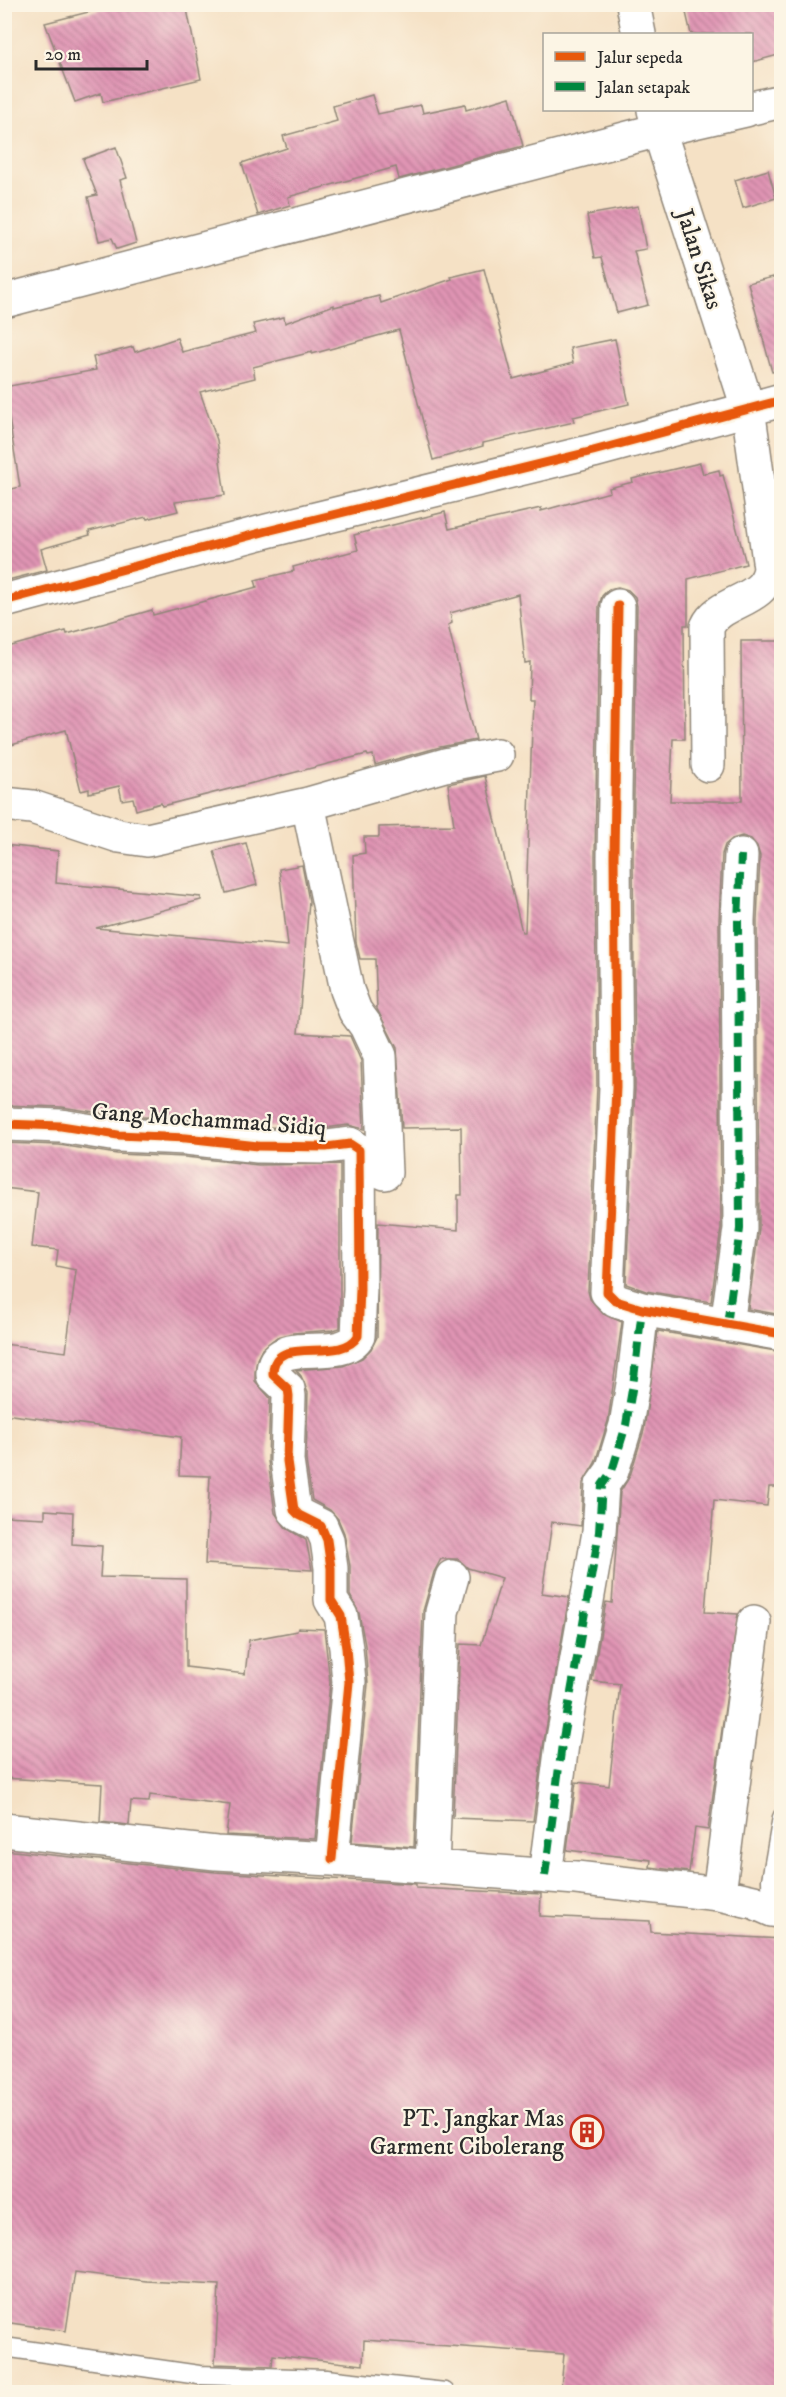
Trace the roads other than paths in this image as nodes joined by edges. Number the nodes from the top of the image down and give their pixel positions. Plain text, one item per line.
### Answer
1 (633, 4) edge
2 (639, 33) edge
3 (782, 101) edge
4 (753, 108) edge
5 (737, 111) edge
6 (657, 120) edge
7 (4, 301) edge
8 (782, 400) edge
9 (748, 408) junction
10 (4, 601) edge
11 (618, 606) dead end
12 (497, 755) dead end
13 (708, 765) dead end
14 (4, 804) edge
15 (308, 804) junction
16 (741, 855) dead end
17 (4, 1124) edge
18 (385, 1173) dead end
19 (642, 1309) junction
20 (727, 1325) junction
21 (782, 1334) edge
22 (452, 1577) dead end
23 (754, 1622) dead end
24 (782, 1817) edge
25 (4, 1830) edge
26 (332, 1859) junction
27 (432, 1868) junction
28 (545, 1876) junction
29 (719, 1894) junction
30 (777, 1911) edge
31 (4, 2347) edge
32 (445, 2392) edge

1 - 2 street
3 - 4 street
5 - 6 street
6 - 7 street
6 - 9 street, Jalan Sikas
8 - 9 street
9 - 10 street
9 - 13 street, Jalan Sikas
11 - 19 street
12 - 15 street
14 - 15 street
15 - 18 street
16 - 20 street
17 - 26 street, Gang Mochammad Sidiq
19 - 20 street
19 - 28 street
20 - 21 street
22 - 27 street
23 - 29 street
24 - 30 lane
25 - 26 street
26 - 27 street
27 - 28 street
28 - 29 street
29 - 30 street
31 - 32 lane

